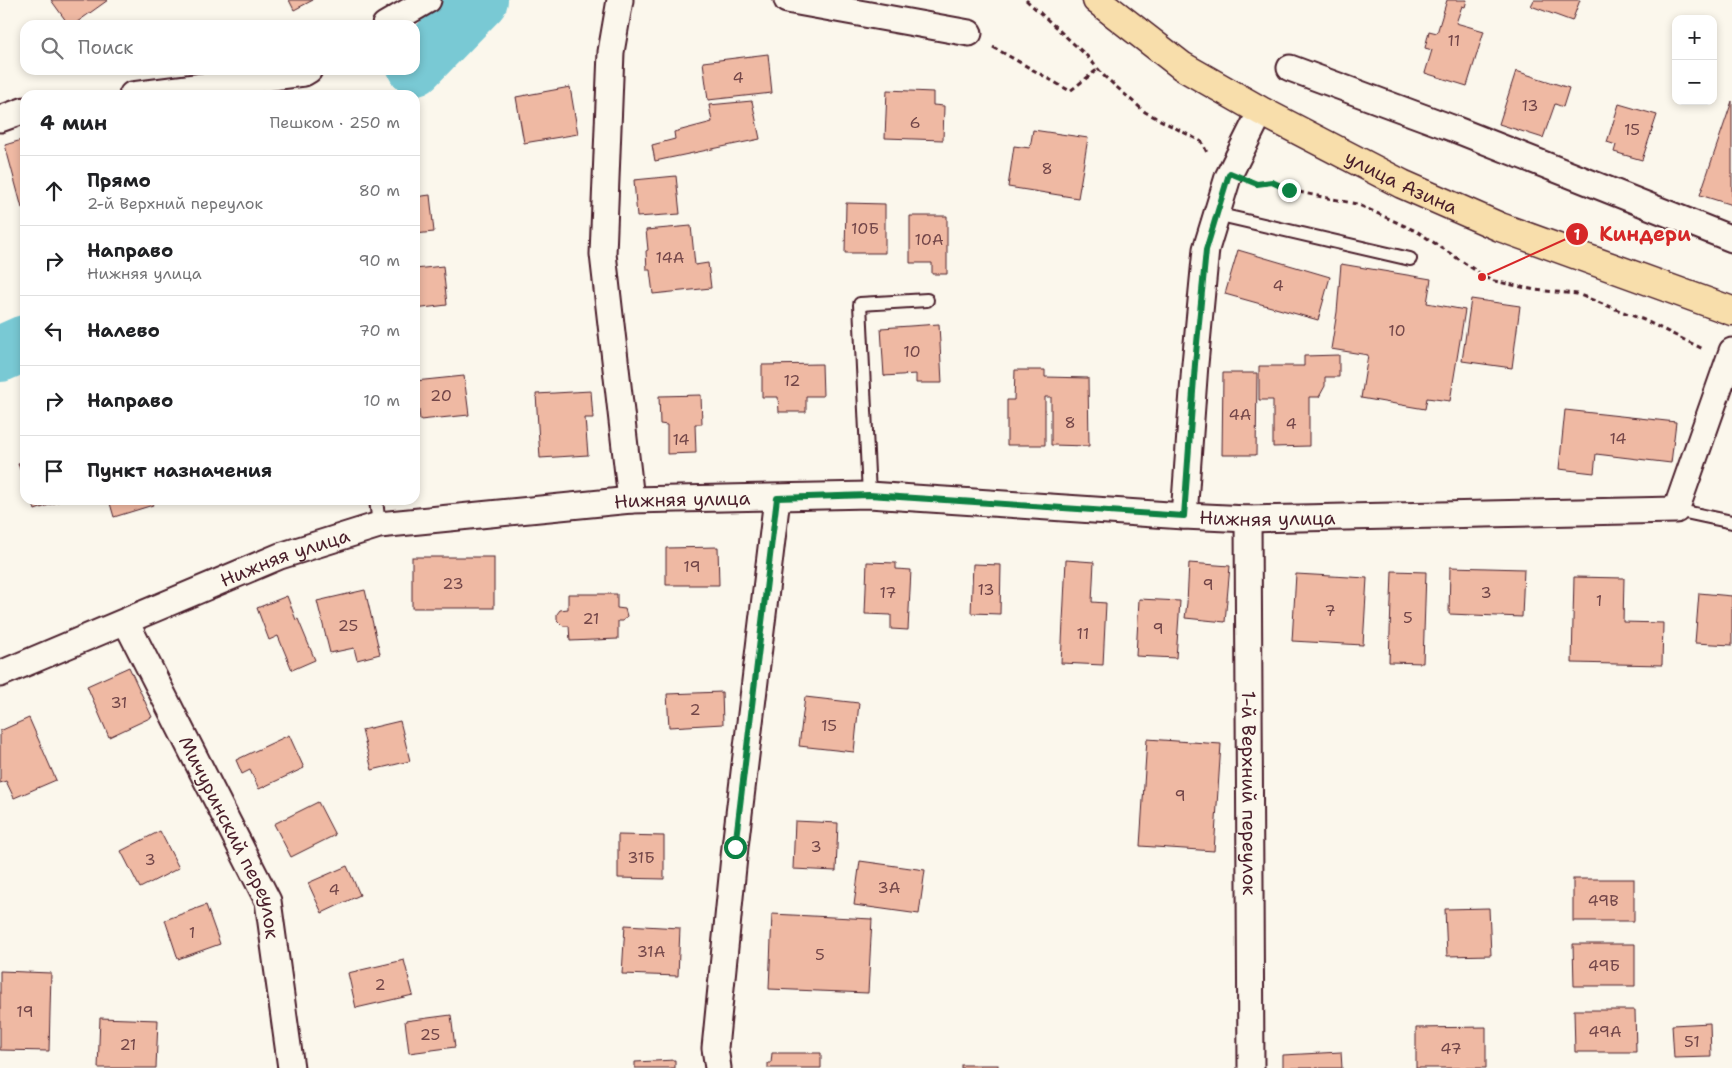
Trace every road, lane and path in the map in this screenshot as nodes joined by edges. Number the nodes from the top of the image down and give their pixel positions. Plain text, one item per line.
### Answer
1 (428, 0) edge
2 (620, 0) edge
3 (787, 0) edge
4 (1026, 0) edge
5 (1098, 0) edge
6 (394, 20) edge
7 (969, 33) joint
8 (1290, 68) dead end
9 (1098, 69) junction
10 (288, 75) edge
11 (171, 90) edge
12 (1261, 111) junction
13 (20, 112) edge
14 (0, 119) edge
15 (1230, 173) junction
16 (1216, 214) junction
17 (1732, 239) edge
18 (1410, 259) dead end
19 (927, 300) dead end
20 (1732, 311) edge
21 (1732, 351) edge
22 (1723, 381) junction
23 (869, 495) junction
24 (777, 498) junction
25 (631, 500) junction
26 (376, 505) edge
27 (1676, 510) junction
28 (1184, 516) junction
29 (1248, 519) junction
30 (1732, 522) edge
31 (378, 524) junction
32 (126, 622) junction
33 (0, 674) edge
34 (291, 1068) edge
35 (718, 1068) edge
36 (1251, 1068) edge

1 - 6 street
2 - 25 street
3 - 7 street
4 - 9 path
5 - 12 main road, улица Азина
7 - 9 path
8 - 17 street
9 - 15 path
10 - 11 street
12 - 15 street
12 - 20 main road, улица Азина
13 - 14 street
15 - 16 street
15 - 22 path
16 - 18 lane
16 - 28 street
19 - 23 lane
21 - 22 street
22 - 27 street
23 - 24 street, Нижняя улица
23 - 28 street, Нижняя улица
24 - 25 street, Нижняя улица
24 - 35 street
25 - 31 street, Нижняя улица
26 - 31 lane
27 - 29 street, Нижняя улица
27 - 30 lane
28 - 29 street, Нижняя улица
29 - 36 street, 1-й Верхний переулок
31 - 32 street, Нижняя улица
32 - 33 street, Нижняя улица
32 - 34 street, Мичуринский переулок

